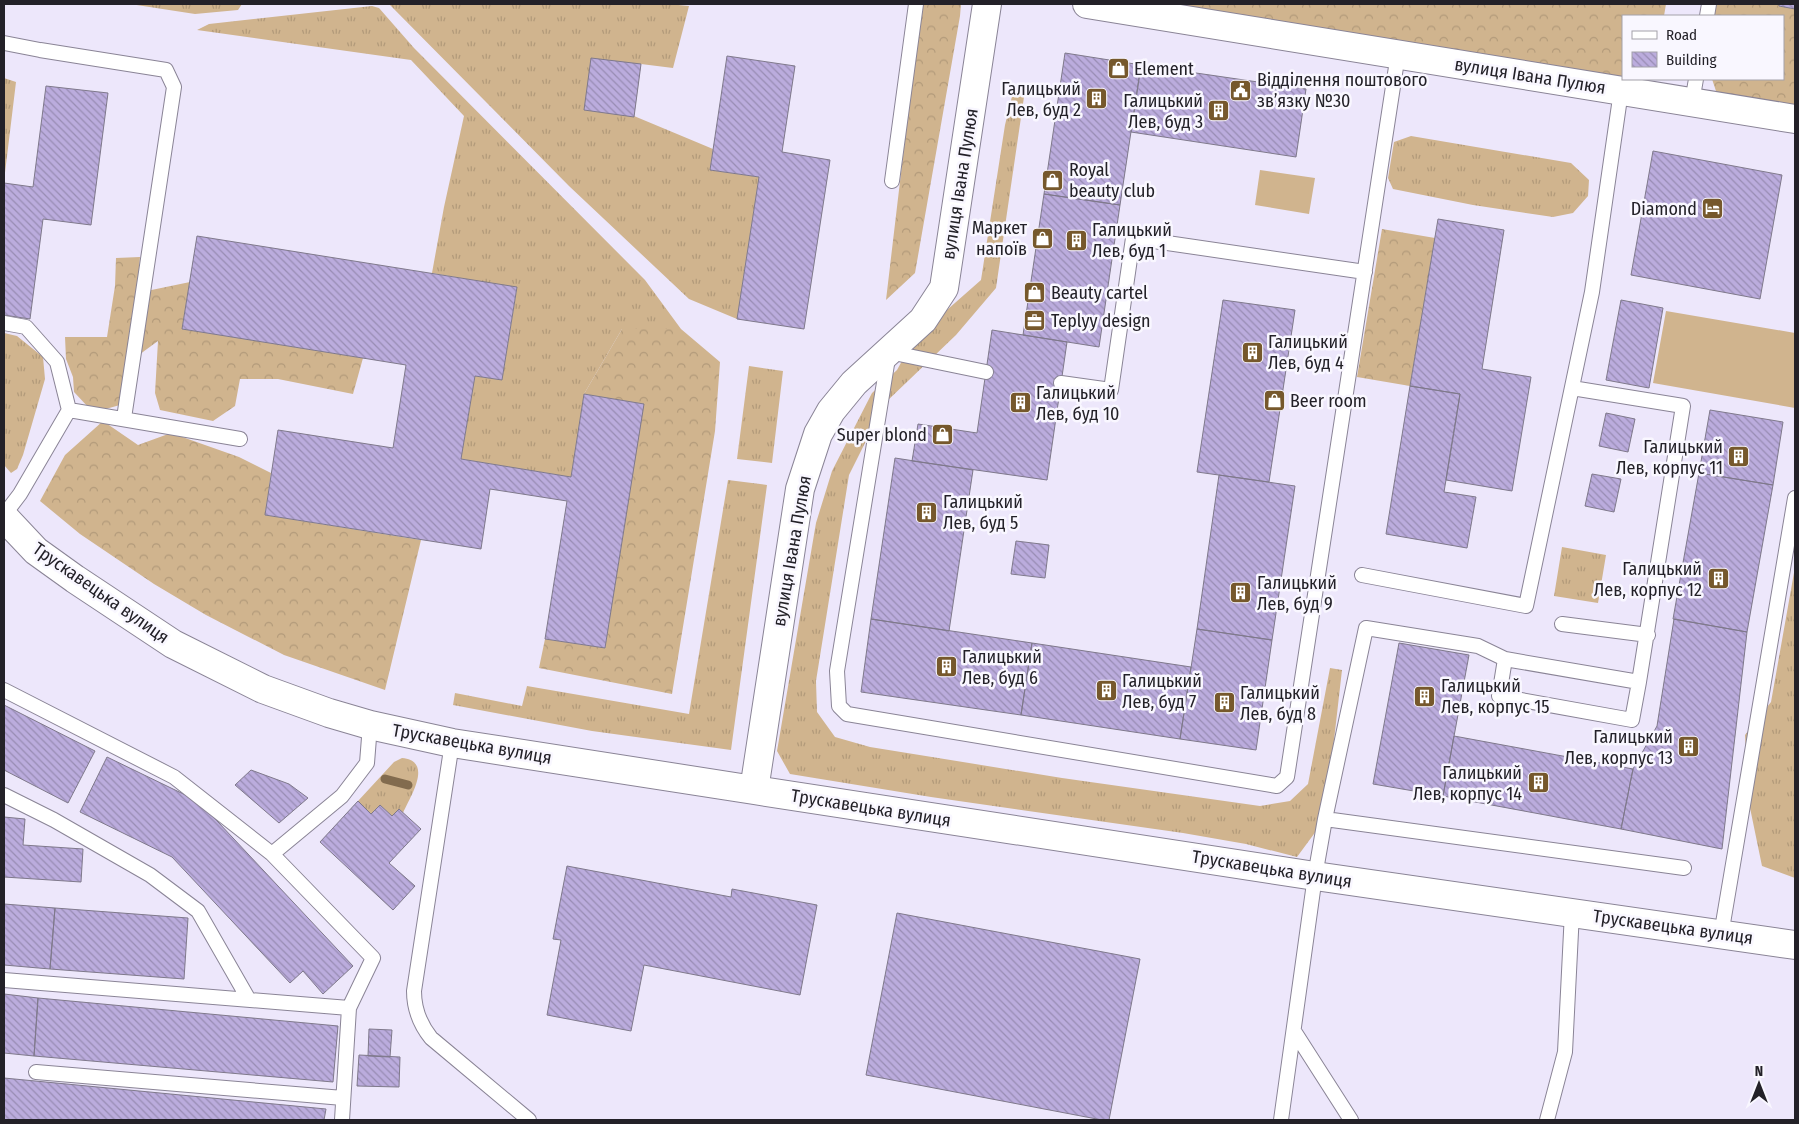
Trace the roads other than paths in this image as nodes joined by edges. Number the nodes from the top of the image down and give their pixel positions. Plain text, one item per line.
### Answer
1 (916, 4) edge
2 (987, 4) edge
3 (1087, 4) edge
4 (4, 43) edge
5 (1398, 54) junction
6 (1694, 90) edge
7 (1621, 91) junction
8 (1795, 119) edge
9 (892, 181) dead end
10 (1365, 272) junction
11 (4, 323) edge
12 (889, 352) junction
13 (986, 372) dead end
14 (1061, 383) dead end
15 (1572, 388) junction
16 (69, 410) junction
17 (124, 418) junction
18 (240, 439) dead end
19 (1795, 498) edge
20 (4, 516) edge
21 (1362, 575) dead end
22 (1562, 624) dead end
23 (1648, 635) junction
24 (1505, 659) junction
25 (1639, 682) junction
26 (4, 690) edge
27 (370, 725) junction
28 (452, 743) junction
29 (754, 790) junction
30 (4, 795) edge
31 (1325, 819) junction
32 (272, 854) junction
33 (1684, 868) dead end
34 (1315, 876) junction
35 (1572, 912) junction
36 (1721, 935) junction
37 (1795, 945) edge
38 (4, 980) edge
39 (249, 1000) junction
40 (349, 1008) junction
41 (1294, 1031) junction
42 (36, 1072) dead end
43 (343, 1098) junction
44 (342, 1120) edge
45 (529, 1120) edge
46 (1281, 1120) edge
47 (1351, 1120) edge
48 (1547, 1120) edge

1 - 9 lane
2 - 12 street, вулиця Івана Пулюя
3 - 5 street, вулиця Івана Пулюя
4 - 17 lane
5 - 7 street, вулиця Івана Пулюя
5 - 10 lane
6 - 7 street, вулиця Івана Пулюя
6 - 8 street, вулиця Івана Пулюя
7 - 15 lane
10 - 12 lane
10 - 14 lane
11 - 16 lane
12 - 13 lane
12 - 29 street, вулиця Івана Пулюя
15 - 21 lane
15 - 23 lane
16 - 17 lane
16 - 20 lane
17 - 18 lane
19 - 36 lane
20 - 27 street, Трускавецька вулиця
22 - 23 lane
23 - 25 lane
24 - 25 lane
24 - 25 lane
24 - 31 lane
26 - 32 lane
27 - 28 street, Трускавецька вулиця
27 - 32 lane
28 - 29 street, Трускавецька вулиця
28 - 45 lane
29 - 34 street, Трускавецька вулиця
30 - 39 lane
31 - 33 lane
31 - 34 lane
32 - 40 lane
34 - 35 street, Трускавецька вулиця
34 - 41 lane
35 - 36 street, Трускавецька вулиця
35 - 48 lane
36 - 37 street, Трускавецька вулиця
38 - 39 lane
39 - 40 lane
40 - 43 lane
41 - 46 lane
41 - 47 lane
42 - 43 lane
43 - 44 lane

